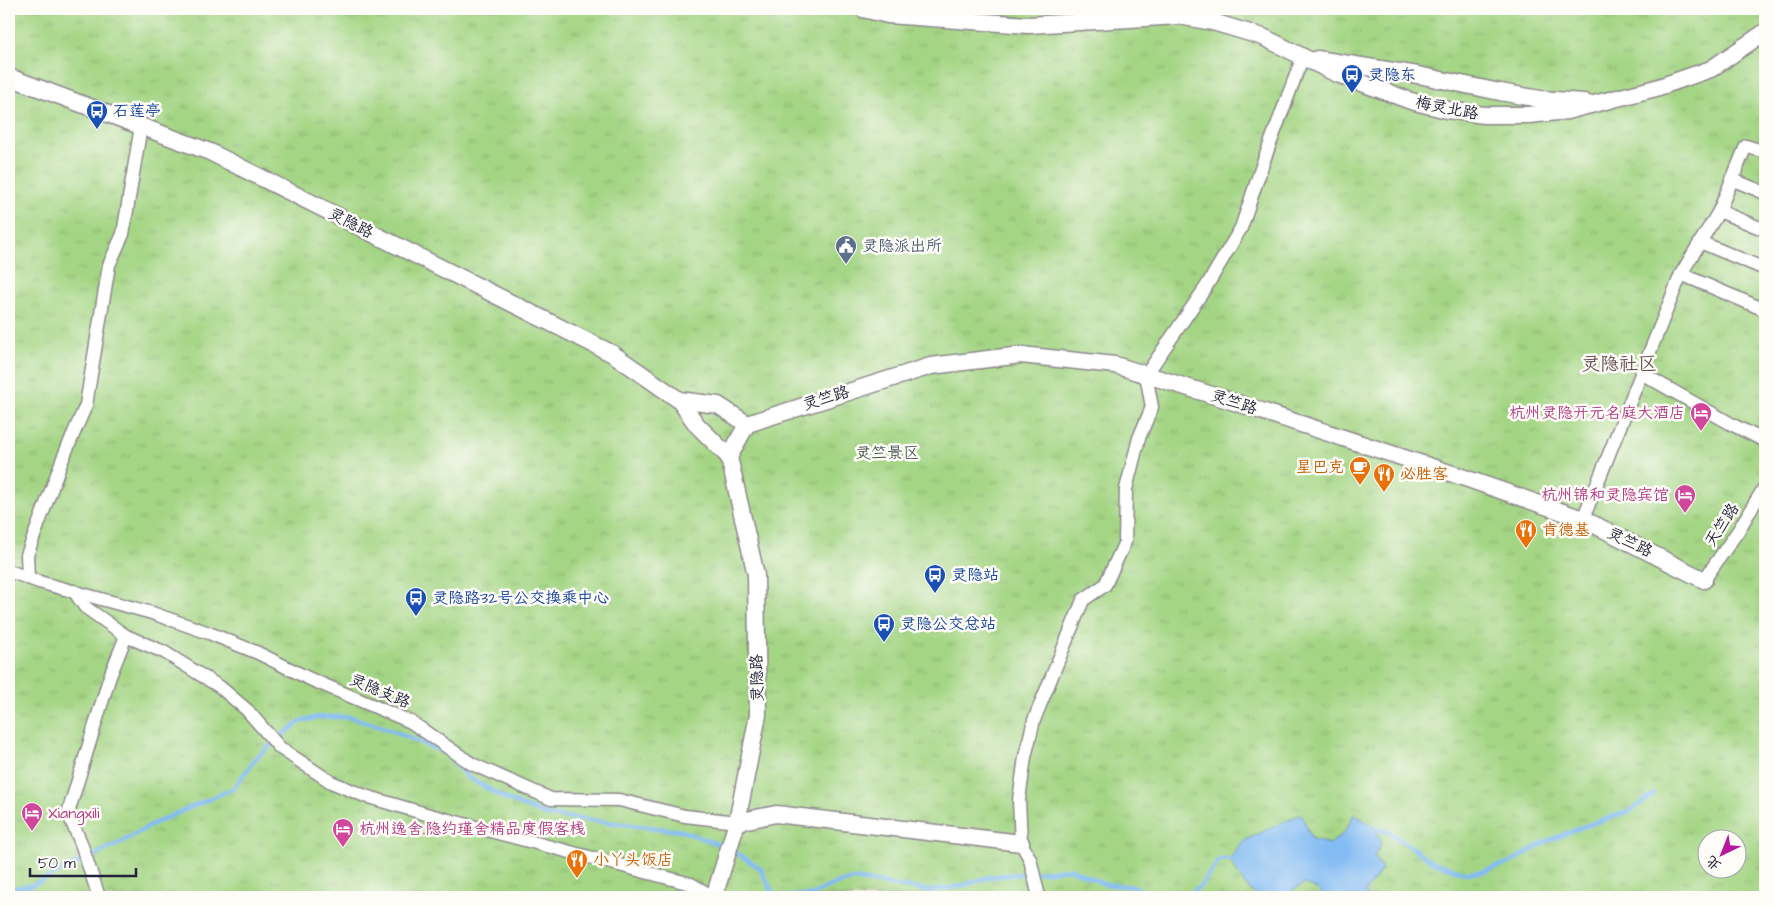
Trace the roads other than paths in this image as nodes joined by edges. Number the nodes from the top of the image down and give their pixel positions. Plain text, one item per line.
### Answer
1 (863, 9) edge
2 (1765, 32) edge
3 (1303, 56) junction
4 (9, 77) edge
5 (1598, 103) junction
6 (141, 126) junction
7 (1765, 152) edge
8 (1731, 180) junction
9 (1765, 193) edge
10 (1719, 211) junction
11 (1765, 230) edge
12 (1700, 242) junction
13 (1765, 269) edge
14 (1681, 274) junction
15 (1765, 310) edge
16 (1641, 373) junction
17 (1146, 375) junction
18 (679, 400) junction
19 (747, 424) junction
20 (1765, 441) edge
21 (729, 457) junction
22 (1765, 486) edge
23 (1583, 519) junction
24 (9, 571) edge
25 (28, 578) junction
26 (1704, 580) joint
27 (74, 591) junction
28 (126, 636) junction
29 (736, 827) junction
30 (1021, 843) junction
31 (99, 897) edge
32 (714, 897) edge
33 (1039, 897) edge

1 - 3 main road, 梅灵北路
2 - 5 main road, 梅灵北路
3 - 5 main road, 梅灵北路
3 - 5 main road, 梅灵北路
3 - 17 street
4 - 6 main road, 灵隐路
6 - 18 main road, 灵隐路
6 - 25 street
7 - 8 street
8 - 9 street
8 - 10 street
10 - 11 street
10 - 12 street
12 - 13 street
12 - 14 street
14 - 15 street
14 - 16 street
16 - 20 street
16 - 23 street
17 - 19 main road, 灵竺路
17 - 23 main road, 灵竺路
17 - 30 street
18 - 19 main road
18 - 21 main road
19 - 21 main road
21 - 29 main road, 灵隐路
22 - 26 street, 天竺路
23 - 26 main road, 灵竺路
24 - 25 street, 灵隐支路
25 - 27 street, 灵隐支路
27 - 28 street
27 - 29 street, 灵隐支路
28 - 31 street
28 - 32 street
29 - 30 main road
29 - 32 main road, 灵隐路
30 - 33 street

